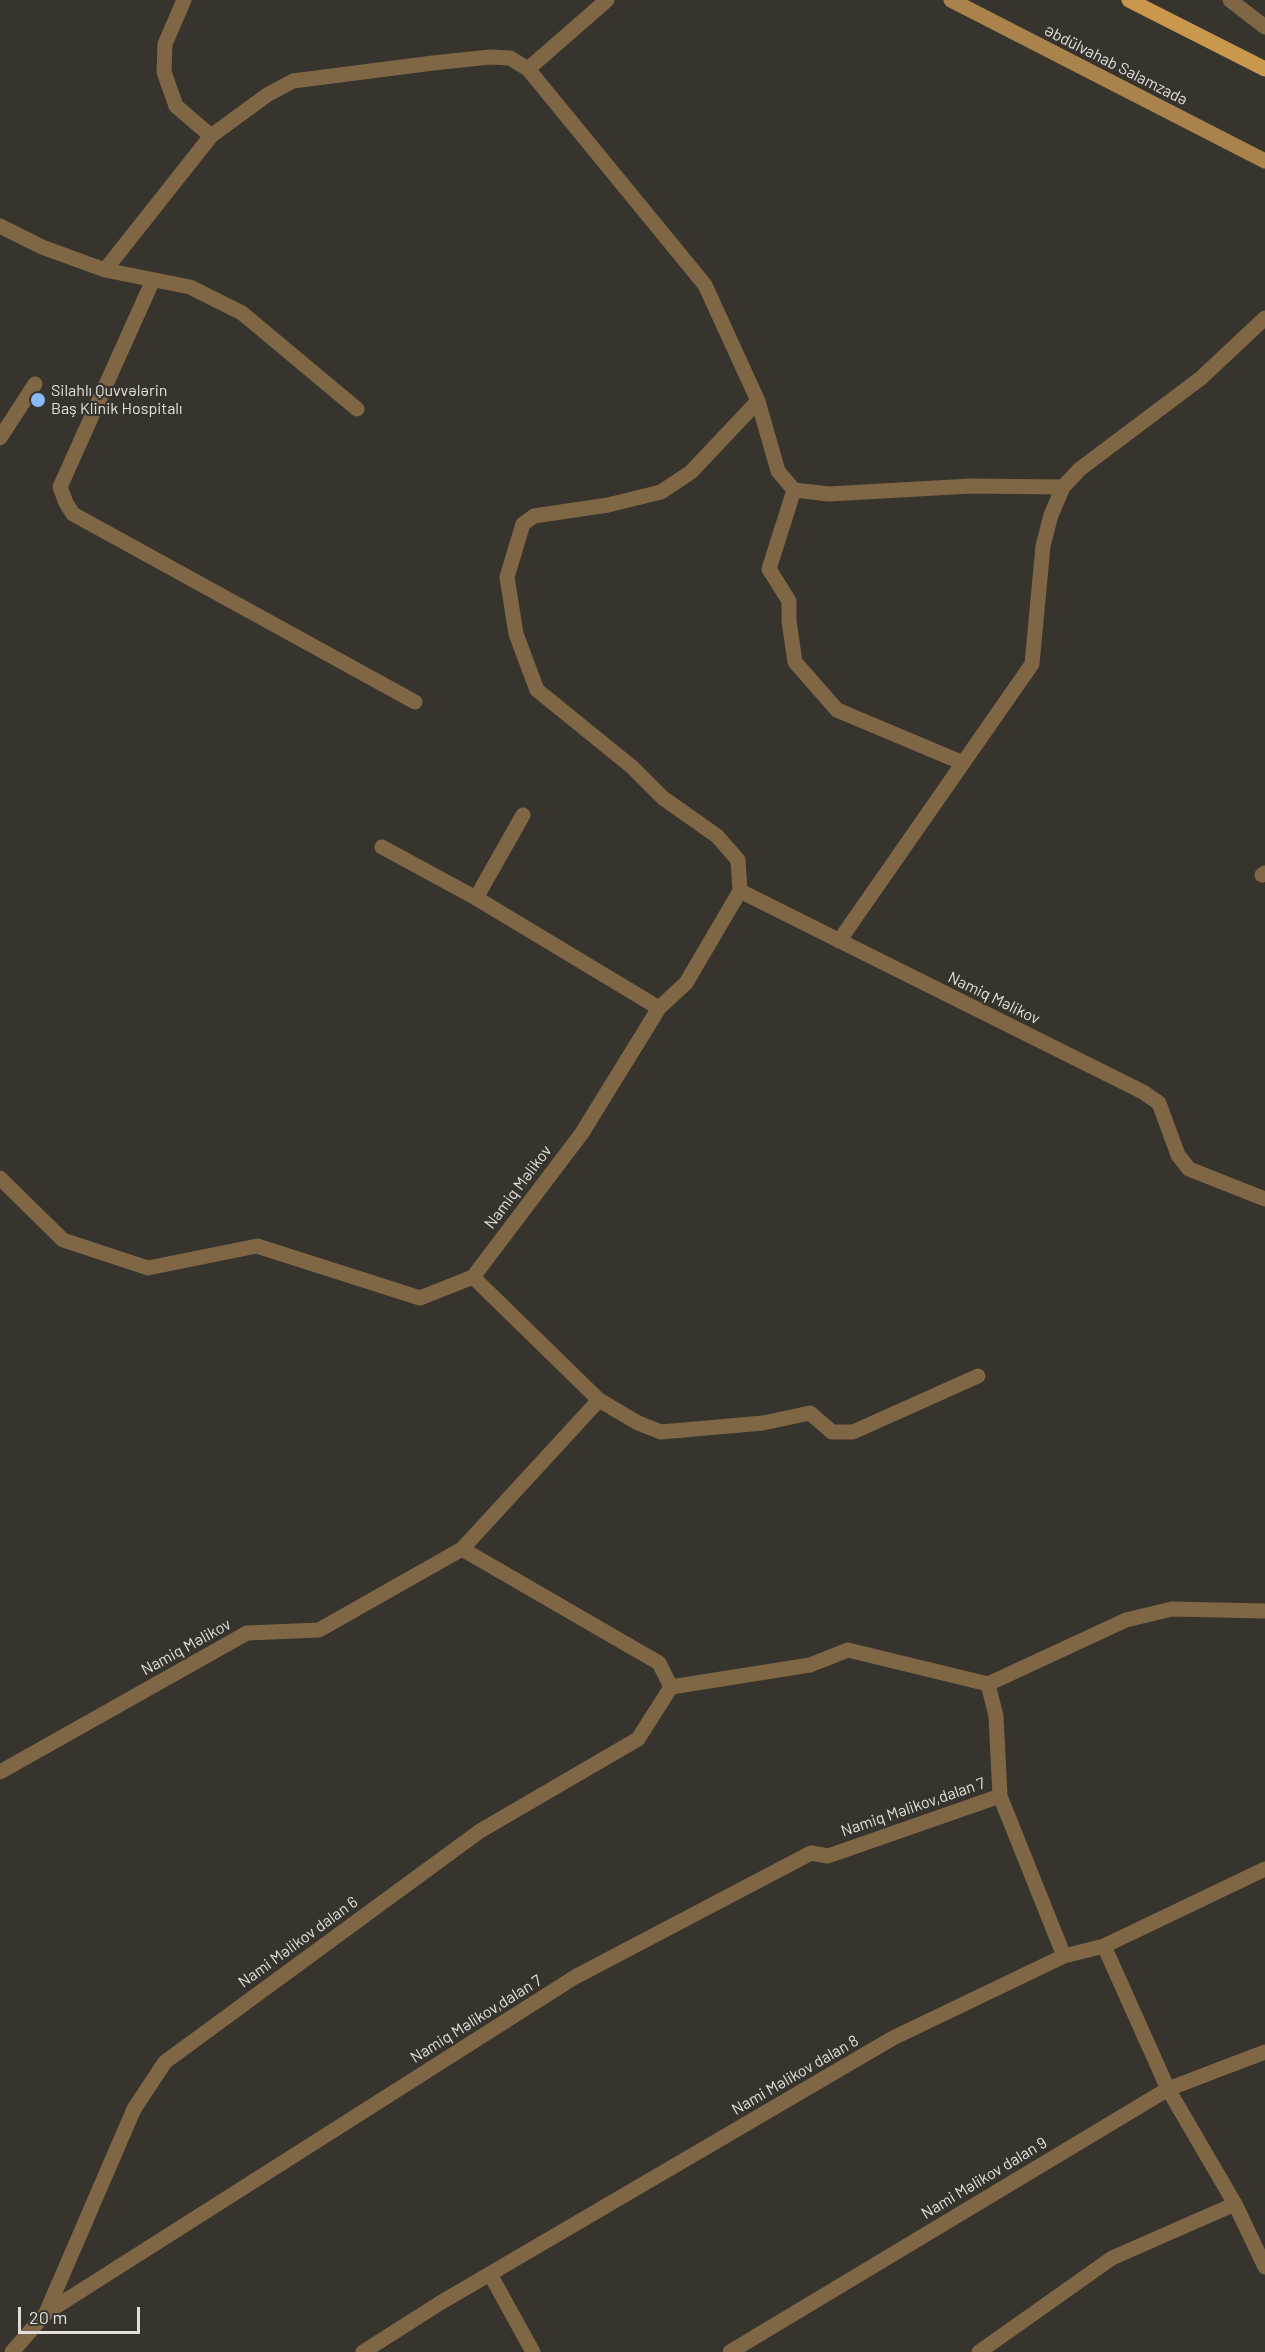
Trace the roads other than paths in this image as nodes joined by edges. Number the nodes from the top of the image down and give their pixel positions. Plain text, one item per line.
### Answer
1 (184, 0) edge
2 (607, 0) edge
3 (951, 0) edge
4 (1129, 0) edge
5 (1230, 0) edge
6 (1265, 27) edge
7 (528, 69) junction
8 (1265, 69) edge
9 (211, 136) junction
10 (1265, 161) edge
11 (0, 226) edge
12 (105, 270) junction
13 (153, 280) junction
14 (1265, 318) edge
15 (34, 384) dead end
16 (758, 401) junction
17 (357, 409) dead end
18 (0, 438) edge
19 (1063, 487) junction
20 (794, 490) junction
21 (415, 702) dead end
22 (963, 763) junction
23 (524, 815) dead end
24 (382, 847) dead end
25 (740, 891) junction
26 (476, 898) junction
27 (839, 941) junction
28 (658, 1008) junction
29 (0, 1178) edge
30 (1265, 1200) edge
31 (473, 1277) junction
32 (978, 1376) dead end
33 (599, 1400) junction
34 (462, 1550) junction
35 (1265, 1611) edge
36 (988, 1684) junction
37 (671, 1687) junction
38 (0, 1772) edge
39 (1000, 1796) junction
40 (1265, 1869) edge
41 (1104, 1946) junction
42 (1064, 1956) junction
43 (1265, 2052) edge
44 (1168, 2089) junction
45 (1234, 2204) junction
46 (1259, 2237) edge
47 (1265, 2267) edge
48 (490, 2274) junction
49 (46, 2313) junction
50 (12, 2352) edge
51 (363, 2352) edge
52 (533, 2352) edge
53 (730, 2352) edge
54 (979, 2352) edge

1 - 9 street
2 - 7 street
3 - 10 main road, Əbdülvahab Salamzadə
4 - 8 main road
5 - 6 street
7 - 9 street
7 - 16 street
9 - 12 street
11 - 12 street
12 - 13 street
13 - 17 street
13 - 21 street
14 - 19 street
15 - 18 street
16 - 20 street
16 - 25 street
19 - 20 street
19 - 22 street
20 - 22 street
22 - 27 street
23 - 26 street
24 - 26 street
25 - 27 street, Namiq Məlikov
25 - 28 street, Namiq Məlikov
26 - 28 street
27 - 30 street, Namiq Məlikov
28 - 31 street, Namiq Məlikov
29 - 31 street
31 - 33 street
32 - 33 street
33 - 34 street, Namiq Məlikov
34 - 37 street
34 - 38 street, Namiq Məlikov
35 - 36 street
36 - 37 street
36 - 39 street
37 - 49 street, Nami Məlikov dalan 6
39 - 42 street
39 - 49 street, Namiq Məlikov,dalan 7
40 - 41 street, Nami Məlikov dalan 8
41 - 42 street, Nami Məlikov dalan 8
41 - 44 street
42 - 48 street, Nami Məlikov dalan 8
43 - 44 street, Nami Məlikov dalan 9
44 - 45 street
44 - 53 street, Nami Məlikov dalan 9
45 - 46 street
45 - 54 street
46 - 47 street
48 - 51 street, Nami Məlikov dalan 8
48 - 52 street
49 - 50 street, Namiq Məlikov,dalan 7

